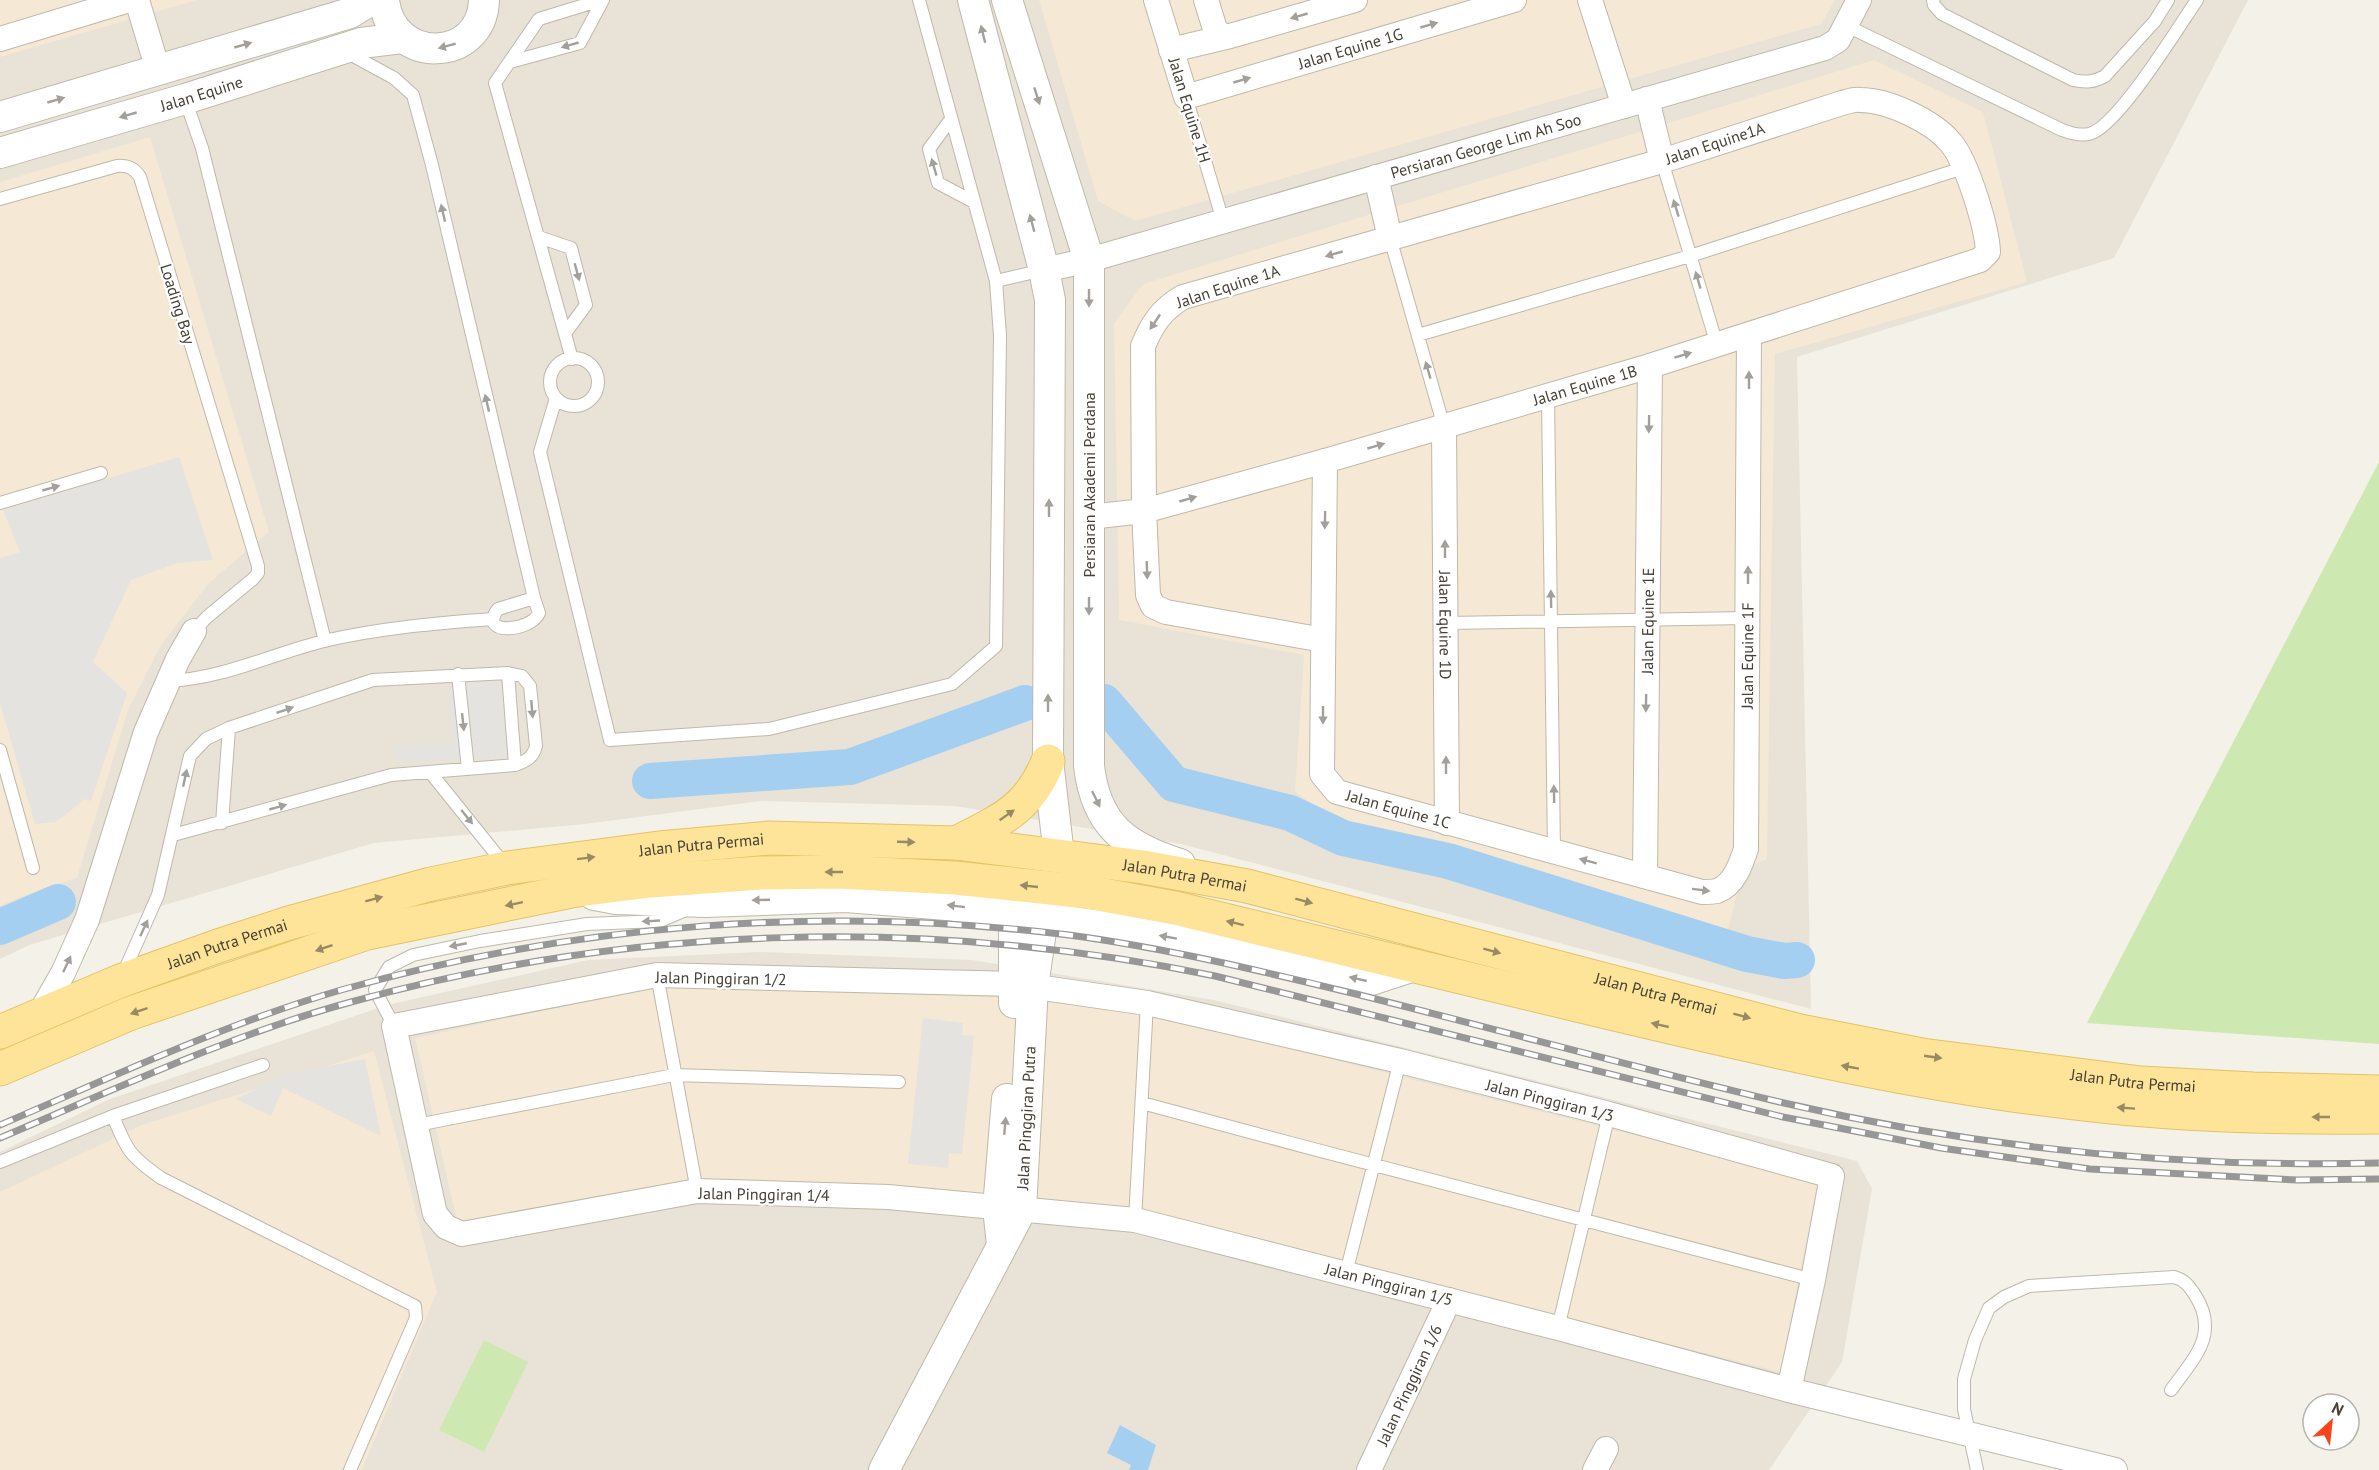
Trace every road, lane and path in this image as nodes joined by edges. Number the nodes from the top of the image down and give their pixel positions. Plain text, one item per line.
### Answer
1 (129, 0) edge
2 (137, 0) edge
3 (371, 0) edge
4 (384, 0) edge
5 (484, 0) edge
6 (602, 0) edge
7 (919, 0) edge
8 (973, 0) edge
9 (1007, 0) edge
10 (1156, 0) edge
11 (1206, 0) edge
12 (1355, 0) edge
13 (1514, 0) edge
14 (1590, 0) edge
15 (1859, 0) edge
16 (1933, 0) edge
17 (2168, 0) edge
18 (2197, 0) edge
19 (1845, 25) junction
20 (1224, 37) junction
21 (402, 38) junction
22 (0, 39) edge
23 (338, 50) junction
24 (1171, 50) junction
25 (510, 62) junction
26 (158, 70) junction
27 (1186, 97) junction
28 (185, 99) junction
29 (1635, 102) junction
30 (0, 117) edge
31 (951, 119) junction
32 (0, 153) edge
33 (1662, 161) junction
34 (1966, 167) junction
35 (1376, 177) junction
36 (0, 199) edge
37 (974, 202) junction
38 (1982, 220) joint
39 (1223, 221) junction
40 (539, 237) junction
41 (1390, 238) junction
42 (1690, 256) junction
43 (1089, 260) junction
44 (1044, 270) junction
45 (996, 281) junction
46 (566, 332) junction
47 (1418, 335) junction
48 (1749, 335) junction
49 (1717, 345) junction
50 (572, 359) junction
51 (1650, 366) junction
52 (1548, 397) junction
53 (556, 398) junction
54 (1444, 427) junction
55 (1325, 461) junction
56 (101, 474) dead end
57 (0, 503) edge
58 (1144, 512) junction
59 (1089, 517) junction
60 (534, 598) junction
61 (1747, 618) junction
62 (493, 619) junction
63 (1647, 620) junction
64 (1551, 621) junction
65 (1446, 623) junction
66 (194, 631) joint
67 (1323, 640) junction
68 (325, 641) junction
69 (508, 673) junction
70 (458, 674) junction
71 (168, 681) junction
72 (229, 728) junction
73 (0, 750) edge
74 (1048, 761) junction
75 (515, 765) junction
76 (468, 769) junction
77 (430, 772) junction
78 (222, 823) junction
79 (1447, 823) junction
80 (173, 835) junction
81 (956, 843) junction
82 (1554, 852) junction
83 (1059, 855) junction
84 (33, 868) dead end
85 (507, 868) junction
86 (1645, 876) junction
87 (1247, 886) junction
88 (571, 891) junction
89 (1087, 892) junction
90 (705, 902) junction
91 (1014, 914) junction
92 (1043, 918) junction
93 (1414, 966) junction
94 (657, 975) junction
95 (120, 981) junction
96 (1024, 985) junction
97 (1148, 1003) junction
98 (39, 1015) junction
99 (394, 1026) junction
100 (0, 1032) edge
101 (1400, 1061) junction
102 (263, 1065) dead end
103 (0, 1069) edge
104 (674, 1075) junction
105 (899, 1082) dead end
106 (2379, 1092) edge
107 (1142, 1103) junction
108 (1609, 1114) junction
109 (113, 1116) junction
110 (2379, 1117) edge
111 (417, 1125) junction
112 (0, 1162) edge
113 (1374, 1166) junction
114 (698, 1191) junction
115 (1009, 1209) junction
116 (1583, 1218) junction
117 (1135, 1220) junction
118 (1346, 1273) junction
119 (1813, 1280) junction
120 (1449, 1300) junction
121 (1558, 1328) junction
122 (1789, 1390) junction
123 (2171, 1390) dead end
124 (1971, 1433) junction
125 (350, 1470) edge
126 (884, 1470) edge
127 (1369, 1470) edge
128 (1977, 1470) edge
129 (2115, 1470) edge

1 - 22 street
2 - 26 street
26 -> 3 street, Jalan Equine
4 - 21 street
5 -> 21 street
6 - 25 lane
6 -> 25 lane
7 - 31 lane
44 -> 8 street
9 -> 43 street, Persiaran Akademi Perdana
10 - 24 street, Jalan Equine 1H
11 - 20 street
12 -> 20 street
27 -> 13 street, Jalan Equine 1G
14 - 29 street
15 - 19 street, Persiaran George Lim Ah Soo
16 - 17 lane
18 - 19 lane
19 - 29 street, Persiaran George Lim Ah Soo
20 - 24 street
21 - 23 street, Jalan Equine
23 - 28 street, Jalan Equine
60 -> 23 lane
24 - 27 street, Jalan Equine 1H
25 - 40 lane
30 -> 26 street, Jalan Equine
27 - 39 lane, Jalan Equine 1H
28 -> 32 street, Jalan Equine
28 - 68 lane
29 - 33 street
29 - 35 street, Persiaran George Lim Ah Soo
31 - 37 lane
37 -> 31 lane
33 - 34 street, Jalan Equine1A
33 - 41 street, Jalan Equine1A
42 -> 33 lane
34 - 38 street, Jalan Equine1A
34 - 42 lane
35 - 39 street, Persiaran George Lim Ah Soo
35 - 41 street
36 - 66 lane, Loading Bay
37 - 45 lane
38 - 48 street, Jalan Equine 1B
39 - 43 street, Persiaran George Lim Ah Soo
40 - 46 lane
40 -> 46 lane
41 - 47 lane
41 -> 58 street, Jalan Equine 1A
42 - 47 lane
49 -> 42 lane
43 - 44 street, Persiaran George Lim Ah Soo
43 -> 59 street, Persiaran Akademi Perdana
44 - 45 lane
74 -> 44 street
45 - 53 lane
46 - 50 lane
54 -> 47 lane
48 - 49 street, Jalan Equine 1B
61 -> 48 street, Jalan Equine 1F
51 -> 49 street, Jalan Equine 1B
50 - 53 lane
50 - 53 lane
51 - 52 street, Jalan Equine 1B
51 -> 63 street, Jalan Equine 1E
52 - 54 street, Jalan Equine 1B
64 -> 52 lane
55 -> 54 street, Jalan Equine 1B
65 -> 54 street, Jalan Equine 1D
58 -> 55 street, Jalan Equine 1B
55 -> 67 street, Jalan Equine 1C
57 -> 56 lane
58 - 59 street, Jalan Equine 1B
58 -> 67 street
59 -> 87 street, Persiaran Akademi Perdana
60 - 62 lane
60 - 62 lane
61 - 63 lane
86 -> 61 street, Jalan Equine 1F
62 - 68 lane
63 - 64 lane
63 -> 86 street, Jalan Equine 1E
64 - 65 lane
82 -> 64 lane
79 -> 65 street, Jalan Equine 1D
66 - 71 street
67 -> 79 street, Jalan Equine 1C
68 - 71 lane
69 - 70 lane
69 - 75 lane
69 -> 75 lane
72 -> 70 lane
70 -> 76 lane
98 -> 71 street
72 - 78 lane
80 -> 72 lane
73 - 84 lane
81 -> 74 main road
74 - 83 street
75 - 76 lane
76 - 77 lane
78 -> 77 lane
77 -> 85 lane
78 - 80 lane
79 - 82 street, Jalan Equine 1C
95 -> 80 lane
81 - 83 main road, Jalan Putra Permai
85 -> 81 main road, Jalan Putra Permai
86 -> 82 street, Jalan Equine 1C
83 - 87 main road, Jalan Putra Permai
83 - 89 main road
95 -> 85 main road, Jalan Putra Permai
87 -> 106 main road, Jalan Putra Permai
89 -> 88 main road, Jalan Putra Permai
88 - 90 street
88 -> 103 main road, Jalan Putra Permai
93 -> 89 main road, Jalan Putra Permai
91 -> 90 street
90 -> 99 lane
91 - 92 street
91 - 96 street
93 -> 92 street
92 - 96 street
110 -> 93 main road, Jalan Putra Permai
94 - 96 street, Jalan Pinggiran 1/2
94 - 99 street, Jalan Pinggiran 1/2
94 - 104 lane
95 - 98 main road, Jalan Putra Permai
96 - 97 street, Jalan Pinggiran 1/3
96 - 115 street, Jalan Pinggiran Putra
97 - 101 street, Jalan Pinggiran 1/3
97 - 107 lane
98 - 100 main road, Jalan Putra Permai
99 - 111 street
101 - 108 street, Jalan Pinggiran 1/3
101 - 113 lane
102 - 109 lane
104 - 105 lane
104 - 111 lane
104 - 114 lane
107 - 113 lane
107 - 117 lane
108 - 116 lane
108 - 119 street, Jalan Pinggiran 1/3
109 - 112 lane
109 - 125 lane
111 - 114 street, Jalan Pinggiran 1/4
113 - 116 lane
113 - 118 lane
114 - 115 street, Jalan Pinggiran 1/4
115 - 117 street, Jalan Pinggiran 1/5
115 - 126 street, Jalan Pinggiran Putra
116 - 119 lane
116 - 121 lane
117 - 118 street, Jalan Pinggiran 1/5
118 - 120 street, Jalan Pinggiran 1/5
119 - 122 street, Jalan Pinggiran 1/3
120 - 121 street, Jalan Pinggiran 1/5
120 - 127 street, Jalan Pinggiran 1/6
121 - 122 street, Jalan Pinggiran 1/5
122 - 124 street
123 - 124 lane
124 - 128 lane
124 - 129 street

